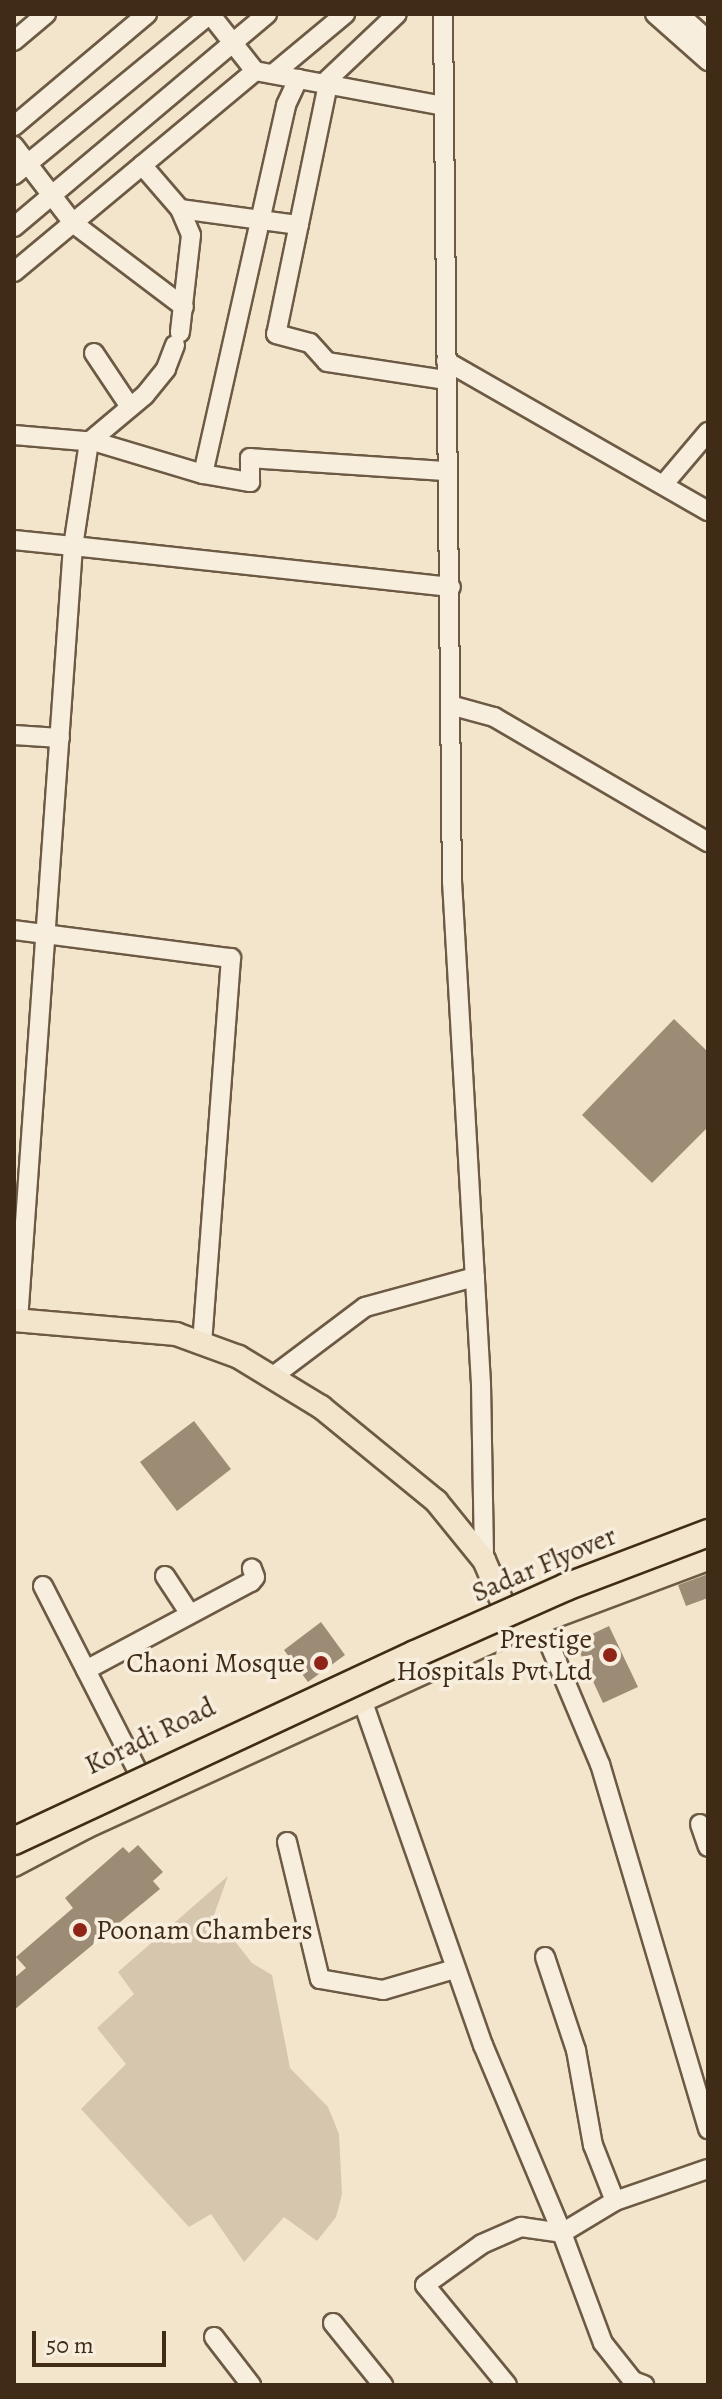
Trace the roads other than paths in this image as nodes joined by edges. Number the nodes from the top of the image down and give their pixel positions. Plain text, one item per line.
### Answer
1 (46, 14) edge
2 (147, 14) edge
3 (210, 14) edge
4 (267, 14) edge
5 (345, 14) edge
6 (397, 14) edge
7 (443, 14) edge
8 (655, 14) edge
9 (679, 14) edge
10 (708, 40) edge
11 (14, 41) edge
12 (233, 43) junction
13 (708, 61) edge
14 (264, 72) junction
15 (298, 79) junction
16 (326, 84) junction
17 (444, 106) junction
18 (14, 126) edge
19 (14, 146) edge
20 (142, 165) junction
21 (21, 169) edge
22 (53, 196) junction
23 (180, 209) junction
24 (259, 219) junction
25 (73, 223) junction
26 (299, 225) junction
27 (14, 227) edge
28 (14, 272) edge
29 (184, 307) junction
30 (94, 353) dead end
31 (446, 371) junction
32 (130, 407) junction
33 (708, 432) edge
34 (14, 435) edge
35 (89, 442) junction
36 (447, 471) junction
37 (203, 474) junction
38 (663, 485) junction
39 (708, 511) edge
40 (14, 540) edge
41 (73, 546) junction
42 (451, 587) junction
43 (450, 705) junction
44 (14, 735) edge
45 (60, 738) junction
46 (708, 842) edge
47 (14, 930) edge
48 (46, 932) junction
49 (475, 1277) junction
50 (16, 1320) edge
51 (202, 1343) junction
52 (272, 1377) junction
53 (708, 1523) edge
54 (708, 1533) edge
55 (708, 1542) edge
56 (708, 1559) edge
57 (484, 1560) junction
58 (252, 1569) dead end
59 (165, 1576) dead end
60 (43, 1586) dead end
61 (527, 1592) junction
62 (503, 1602) junction
63 (190, 1614) junction
64 (540, 1622) junction
65 (515, 1631) junction
66 (86, 1670) junction
67 (351, 1672) junction
68 (363, 1699) junction
69 (139, 1774) junction
70 (700, 1824) dead end
71 (14, 1833) edge
72 (14, 1841) edge
73 (287, 1842) dead end
74 (708, 1847) edge
75 (14, 1850) edge
76 (14, 1865) edge
77 (545, 1957) dead end
78 (455, 1969) junction
79 (708, 2129) edge
80 (708, 2169) edge
81 (615, 2201) junction
82 (562, 2233) junction
83 (333, 2323) dead end
84 (214, 2337) dead end
85 (251, 2385) edge
86 (383, 2385) edge
87 (507, 2385) edge
88 (644, 2385) edge

1 - 11 street
2 - 18 street
3 - 12 street
3 - 21 street
4 - 12 street
5 - 14 street
6 - 16 street
7 - 17 street
8 - 13 street
9 - 10 street
12 - 14 street
12 - 22 street
14 - 15 street
14 - 20 street
15 - 16 street
15 - 24 street
16 - 17 street
16 - 26 street
17 - 31 street
19 - 21 street
20 - 23 street
20 - 25 street
21 - 22 street
22 - 25 street
22 - 27 street
23 - 24 street
23 - 29 street
24 - 26 street
24 - 37 street
25 - 28 street
25 - 29 street
26 - 31 street
29 - 32 street
30 - 32 street
31 - 36 street
31 - 38 street
32 - 35 street
33 - 38 street
34 - 35 street
35 - 37 street
35 - 41 street
36 - 37 street
36 - 42 street
38 - 39 street
40 - 41 street
41 - 42 street
41 - 45 street
42 - 43 street
43 - 46 street
43 - 49 street
44 - 45 street
45 - 48 street
47 - 48 street
48 - 50 street
48 - 51 street
49 - 52 street
49 - 57 street
50 - 51 main road
51 - 52 main road
52 - 57 main road
53 - 61 main road, Koradi Road
54 - 72 highway, Sadar Flyover, bridge
55 - 75 highway, Sadar Flyover
56 - 64 main road, Koradi Road
57 - 62 main road
58 - 63 street
59 - 63 street
60 - 66 street
61 - 62 main road, Koradi Road
61 - 64 street
62 - 65 main road
62 - 67 main road, Koradi Road
63 - 66 street
64 - 65 main road, Koradi Road
64 - 79 street
65 - 68 main road, Koradi Road
66 - 69 street
67 - 68 street
67 - 69 main road, Koradi Road
68 - 76 main road, Koradi Road
68 - 78 street
69 - 71 main road, Koradi Road
70 - 74 street
73 - 78 street
77 - 81 street
78 - 82 street
80 - 81 street
81 - 82 street
82 - 87 street
82 - 88 street
83 - 86 street
84 - 85 street

